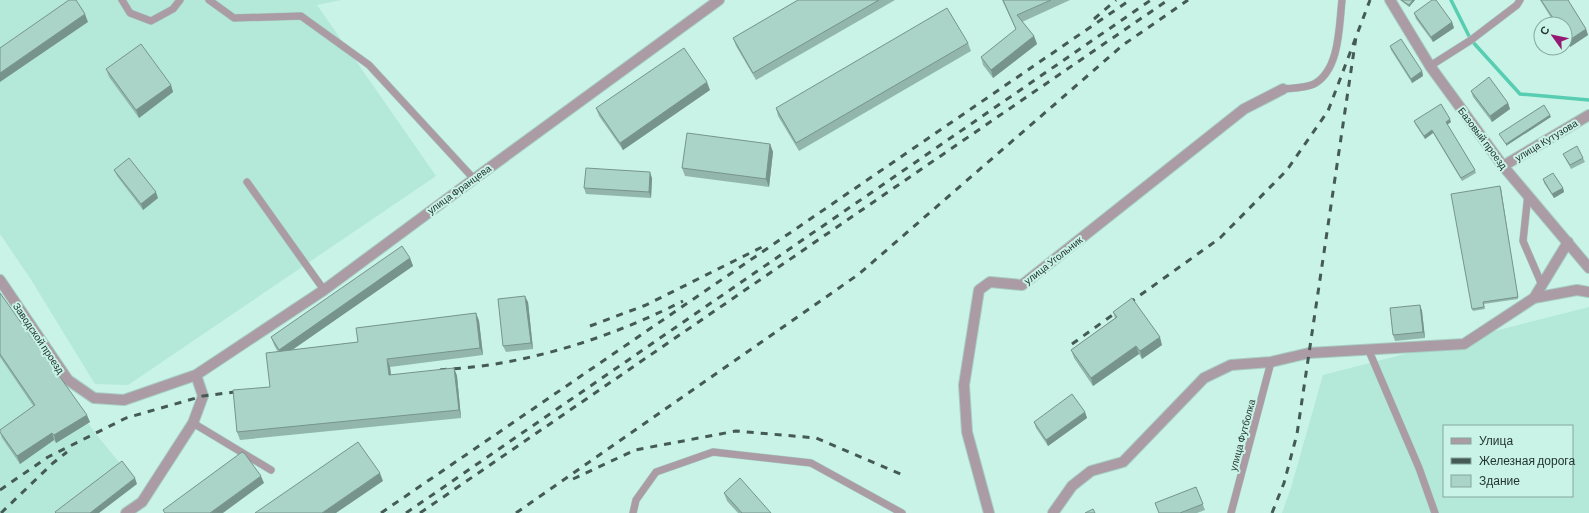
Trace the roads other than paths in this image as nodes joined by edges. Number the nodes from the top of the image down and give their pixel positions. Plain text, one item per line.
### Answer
1 (122, 0) edge
2 (180, 0) edge
3 (209, 0) edge
4 (1342, 0) edge
5 (1390, 0) edge
6 (1520, 0) edge
7 (715, 1) edge
8 (1430, 66) junction
9 (1283, 89) joint
10 (1589, 115) edge
11 (1503, 166) junction
12 (474, 178) junction
13 (247, 182) dead end
14 (1528, 194) junction
15 (1568, 242) junction
16 (1589, 268) edge
17 (0, 280) edge
18 (1542, 285) junction
19 (324, 290) junction
20 (1589, 292) edge
21 (1534, 298) junction
22 (1369, 351) junction
23 (1272, 362) junction
24 (196, 375) junction
25 (193, 423) junction
26 (272, 470) dead end
27 (126, 513) edge
28 (633, 513) edge
29 (902, 513) edge
30 (989, 513) edge
31 (1053, 513) edge
32 (1231, 513) edge
33 (1435, 513) edge

1 - 2 lane
3 - 12 lane
4 - 9 lane
5 - 8 street, Базовый проезд
6 - 8 lane
7 - 12 street, улица Францева
8 - 11 street, Базовый проезд
9 - 30 street, улица Угольник
10 - 11 street, улица Кутузова
11 - 14 street, Базовый проезд
12 - 19 street, улица Францева
13 - 19 lane
14 - 15 street, Базовый проезд
14 - 18 lane
15 - 16 street, Базовый проезд
15 - 18 street
17 - 24 street, Заводской проезд
18 - 21 street
19 - 24 street, улица Францева
20 - 21 street
21 - 22 street
22 - 23 street
22 - 33 lane
23 - 31 street
23 - 32 lane, улица Футболка
24 - 25 street
25 - 26 lane
25 - 27 street
28 - 29 lane

